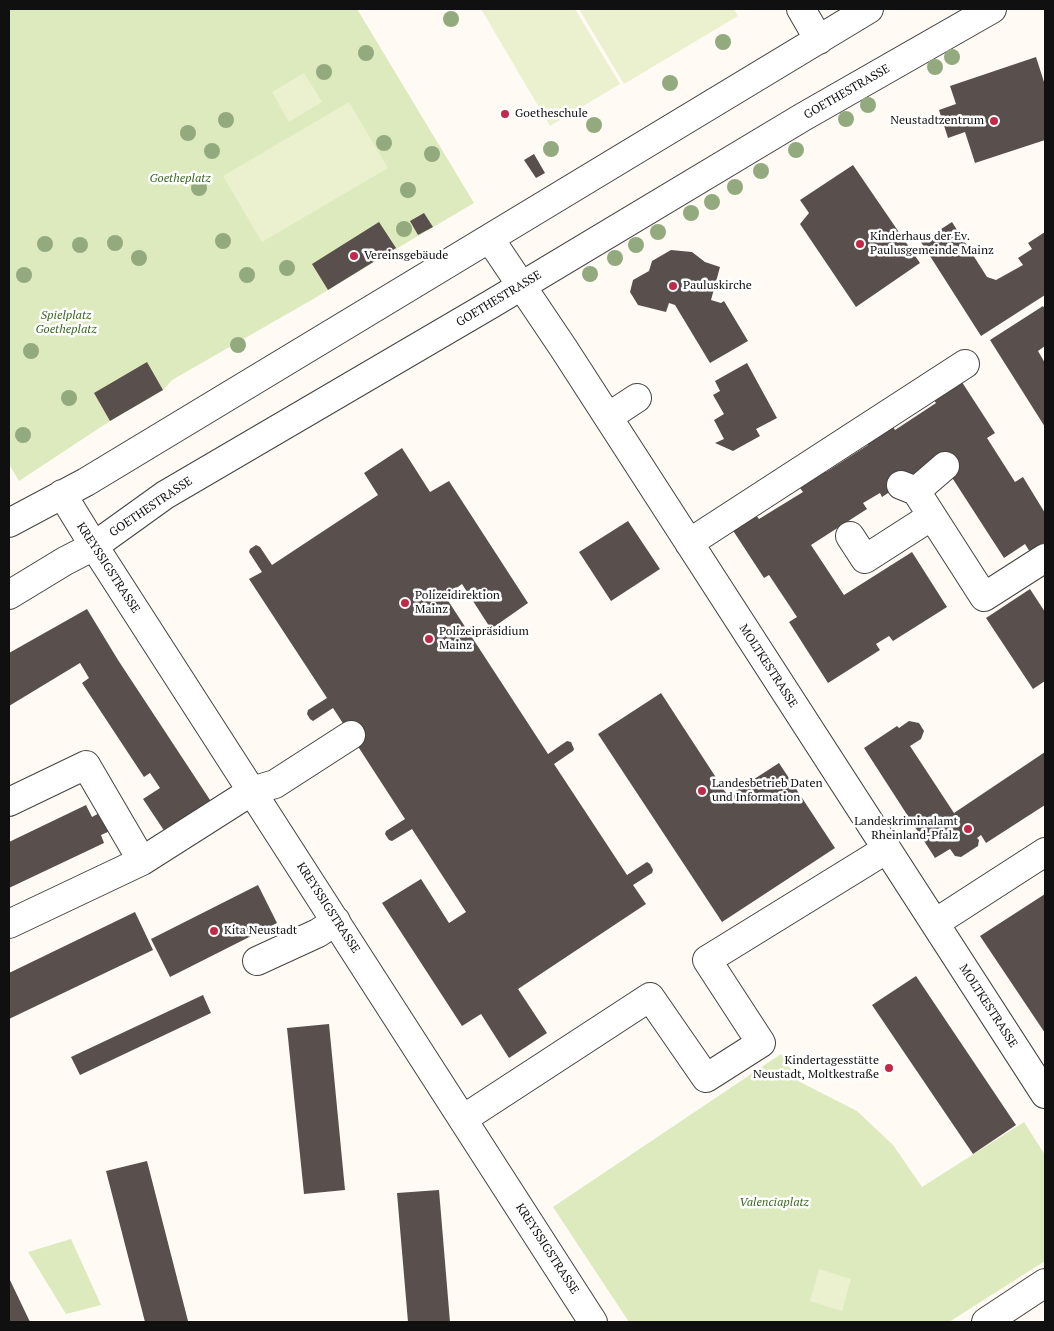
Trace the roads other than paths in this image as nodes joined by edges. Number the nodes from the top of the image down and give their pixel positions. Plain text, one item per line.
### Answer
1 (801, 9) edge
2 (869, 9) edge
3 (992, 9) edge
4 (819, 40) junction
5 (490, 239) junction
6 (521, 285) junction
7 (965, 364) dead end
8 (637, 398) dead end
9 (608, 417) junction
10 (945, 466) dead end
11 (62, 494) junction
12 (932, 516) junction
13 (9, 523) edge
14 (850, 536) dead end
15 (689, 543) junction
16 (94, 546) junction
17 (1045, 558) edge
18 (9, 595) edge
19 (351, 735) dead end
20 (252, 791) junction
21 (9, 802) edge
22 (887, 849) junction
23 (1045, 852) edge
24 (142, 861) junction
25 (336, 921) junction
26 (935, 923) junction
27 (9, 924) edge
28 (257, 961) dead end
29 (1045, 1094) edge
30 (463, 1119) junction
31 (1045, 1283) edge
32 (594, 1322) edge
33 (986, 1322) edge

1 - 4 street
2 - 4 street
3 - 6 street, GOETHESTRASSE
4 - 5 street
5 - 6 street, MOLTKESTRASSE
5 - 11 street
6 - 9 street, MOLTKESTRASSE
6 - 16 street, GOETHESTRASSE
7 - 15 street
8 - 9 street
9 - 15 street, MOLTKESTRASSE
10 - 12 street
11 - 13 street
11 - 16 street, KREYSSIGSTRASSE
12 - 14 street
12 - 17 street
15 - 22 street, MOLTKESTRASSE
16 - 18 street, GOETHESTRASSE
16 - 20 street, KREYSSIGSTRASSE
19 - 20 street
20 - 24 street
20 - 25 street, KREYSSIGSTRASSE
21 - 24 street
22 - 26 street, MOLTKESTRASSE
22 - 30 street
23 - 26 street
24 - 27 street
25 - 28 street
25 - 30 street, KREYSSIGSTRASSE
26 - 29 street, MOLTKESTRASSE
30 - 32 street, KREYSSIGSTRASSE
31 - 33 street

